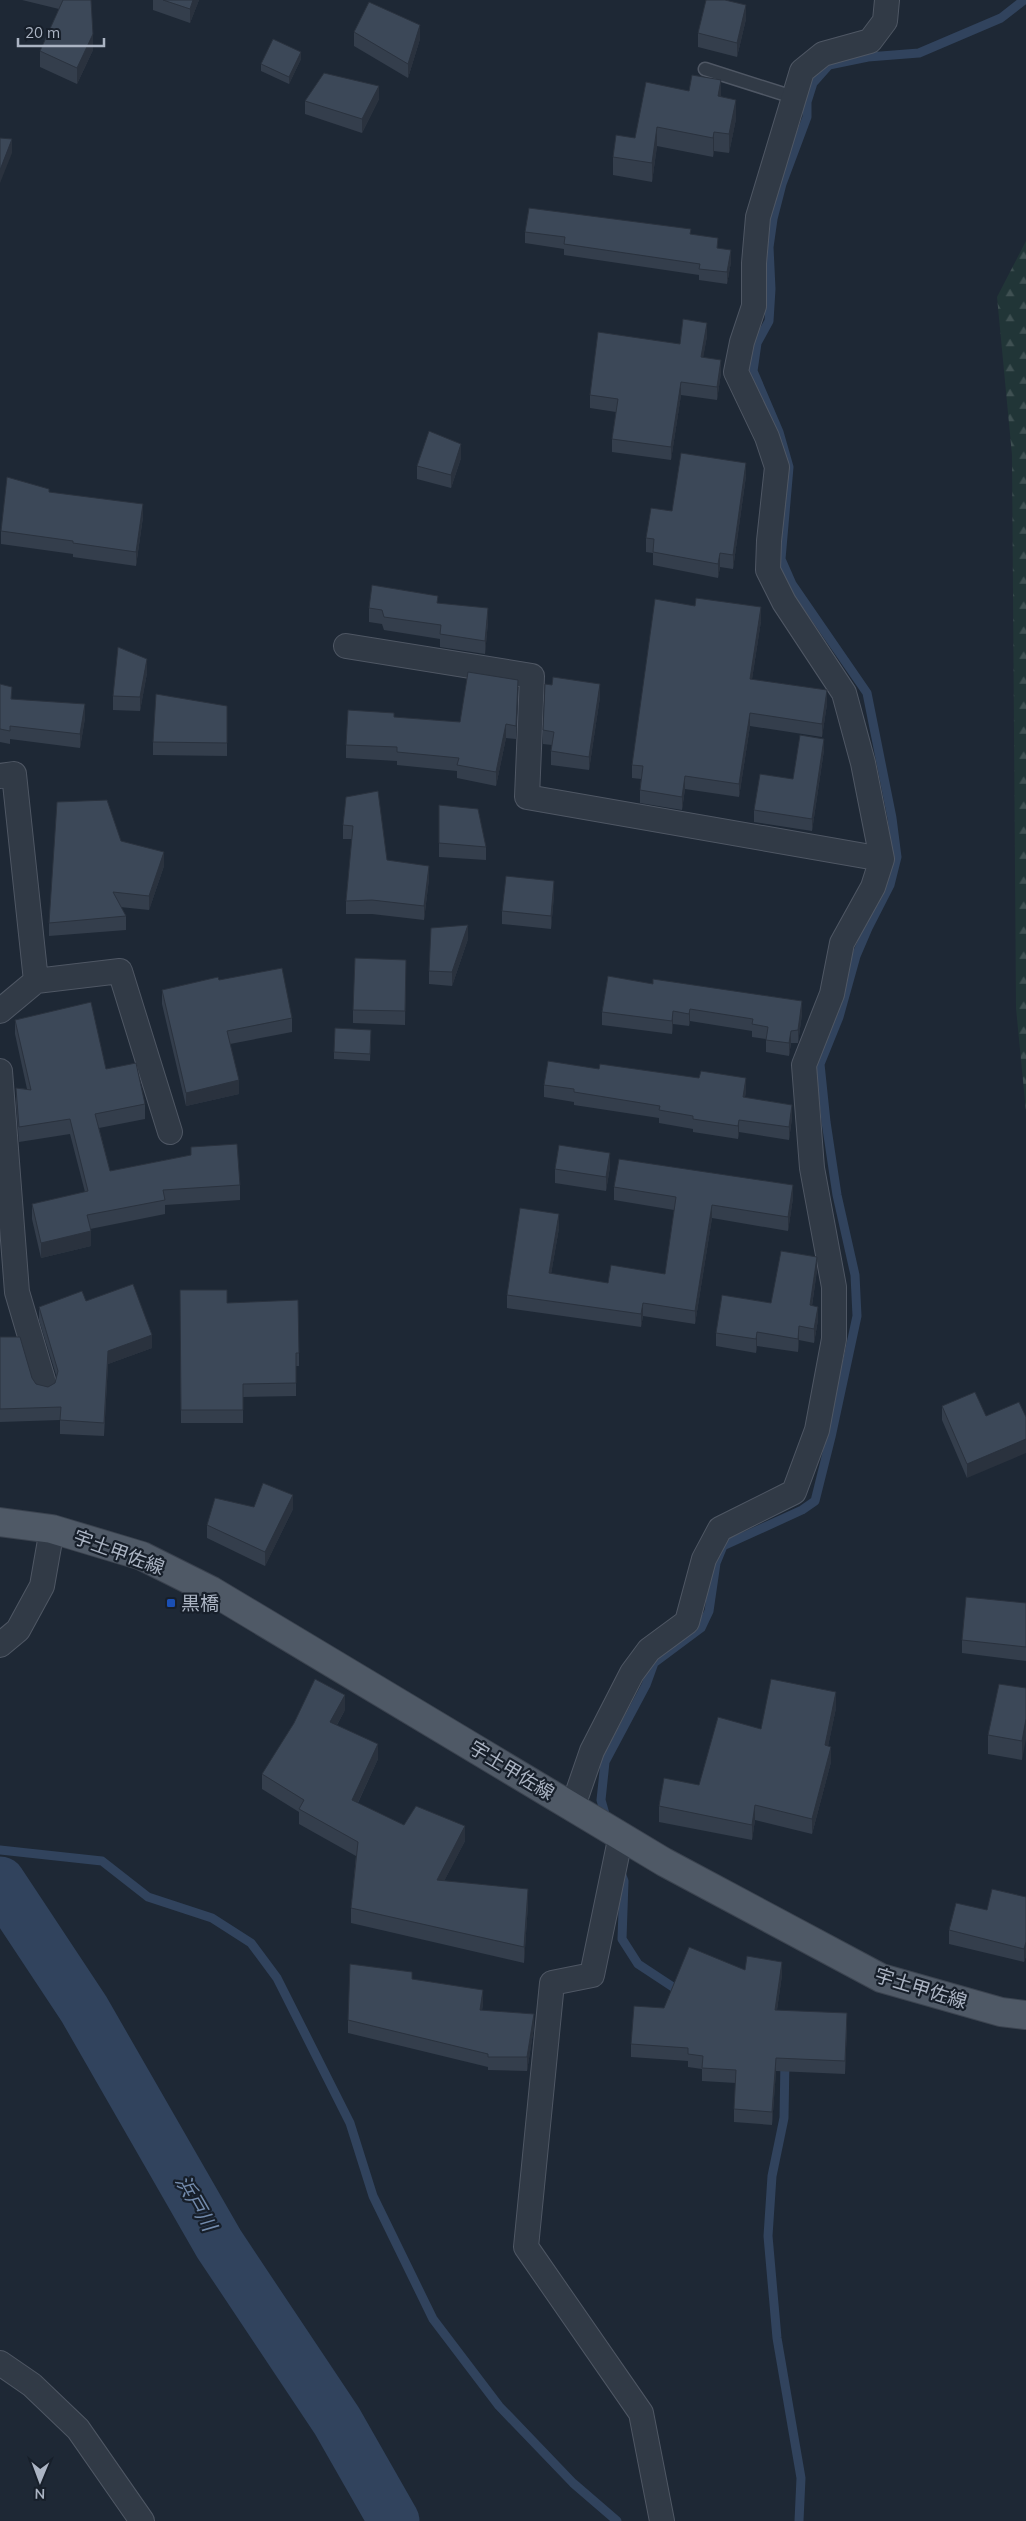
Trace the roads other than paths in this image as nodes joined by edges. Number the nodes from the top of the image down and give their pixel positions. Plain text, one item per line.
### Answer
1 (887, 0) edge
2 (705, 69) dead end
3 (793, 97) junction
4 (346, 646) dead end
5 (0, 776) edge
6 (882, 859) junction
7 (36, 981) junction
8 (0, 1011) edge
9 (0, 1071) edge
10 (170, 1132) dead end
11 (10, 1298) edge
12 (45, 1387) edge
13 (0, 1522) edge
14 (52, 1529) junction
15 (0, 1645) edge
16 (572, 1806) junction
17 (622, 1835) junction
18 (1026, 2015) edge
19 (0, 2363) edge
20 (142, 2521) edge
21 (662, 2521) edge

1 - 3 street
2 - 3 lane
3 - 6 street
4 - 6 street
5 - 7 street
6 - 16 street
7 - 8 street
7 - 10 street
9 - 11 street
11 - 12 street
13 - 14 main road, 宇土甲佐線
14 - 15 street
14 - 16 main road, 宇土甲佐線
16 - 17 main road, 宇土甲佐線
17 - 18 main road, 宇土甲佐線
17 - 21 street
19 - 20 street

